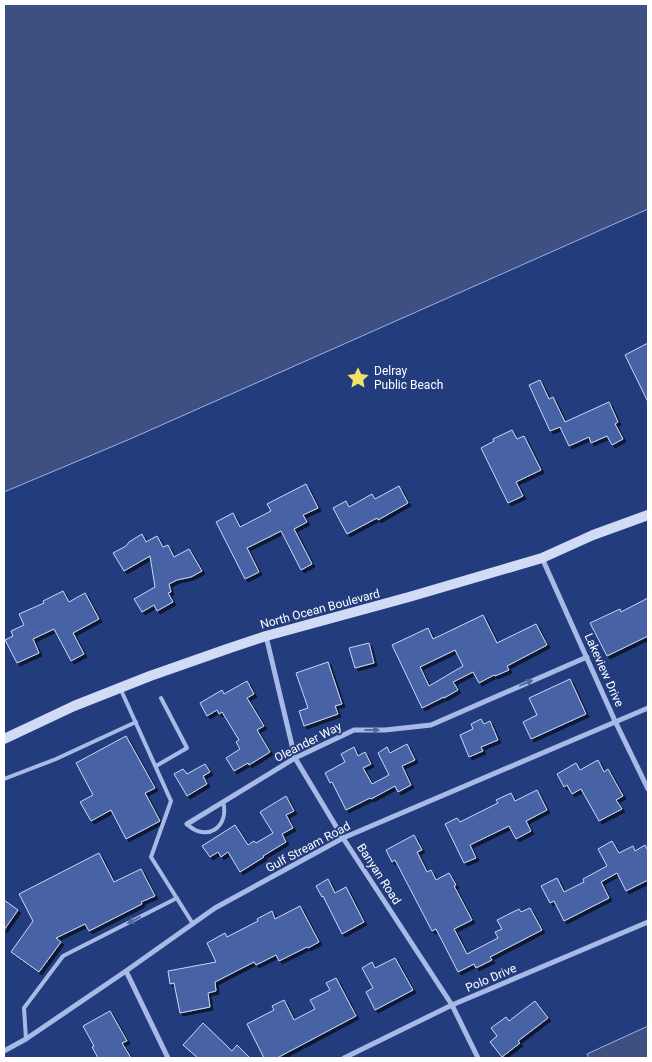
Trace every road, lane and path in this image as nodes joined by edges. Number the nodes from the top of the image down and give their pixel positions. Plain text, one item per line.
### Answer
1 (648, 515) edge
2 (542, 558) junction
3 (266, 636) junction
4 (588, 657) junction
5 (120, 688) junction
6 (161, 698) dead end
7 (648, 708) edge
8 (136, 722) junction
9 (616, 722) junction
10 (4, 739) edge
11 (294, 758) junction
12 (156, 766) junction
13 (4, 779) edge
14 (648, 789) edge
15 (223, 802) junction
16 (187, 824) joint
17 (343, 838) junction
18 (177, 898) junction
19 (648, 922) edge
20 (193, 924) junction
21 (126, 971) junction
22 (452, 1005) junction
23 (26, 1039) junction
24 (4, 1051) edge
25 (168, 1058) edge
26 (344, 1058) edge
27 (478, 1058) edge

1 - 2 main road, North Ocean Boulevard
2 - 3 main road, North Ocean Boulevard
2 - 4 street, Lakeview Drive
3 - 5 main road, North Ocean Boulevard
3 - 11 street, Banyan Road
4 - 9 street, Lakeview Drive
11 -> 4 street, Oleander Way
5 - 8 lane
5 - 10 main road, North Ocean Boulevard
6 - 12 lane
7 - 9 street, Gulf Stream Road
8 - 12 lane
8 - 13 lane
9 - 14 street, Lakeview Drive
9 - 17 street, Gulf Stream Road
11 - 15 street, Oleander Way
11 - 17 street, Banyan Road
12 - 18 lane
15 - 16 street, Oleander Way
15 - 16 lane
17 - 20 street, Gulf Stream Road
17 - 22 street, Banyan Road
18 - 20 lane
18 -> 23 lane
19 - 22 street, Polo Drive
20 - 21 street, Gulf Stream Road
21 - 23 street, Gulf Stream Road
21 - 25 street
22 - 26 street, Polo Drive
22 - 27 street, Banyan Road
23 - 24 street, Gulf Stream Road

